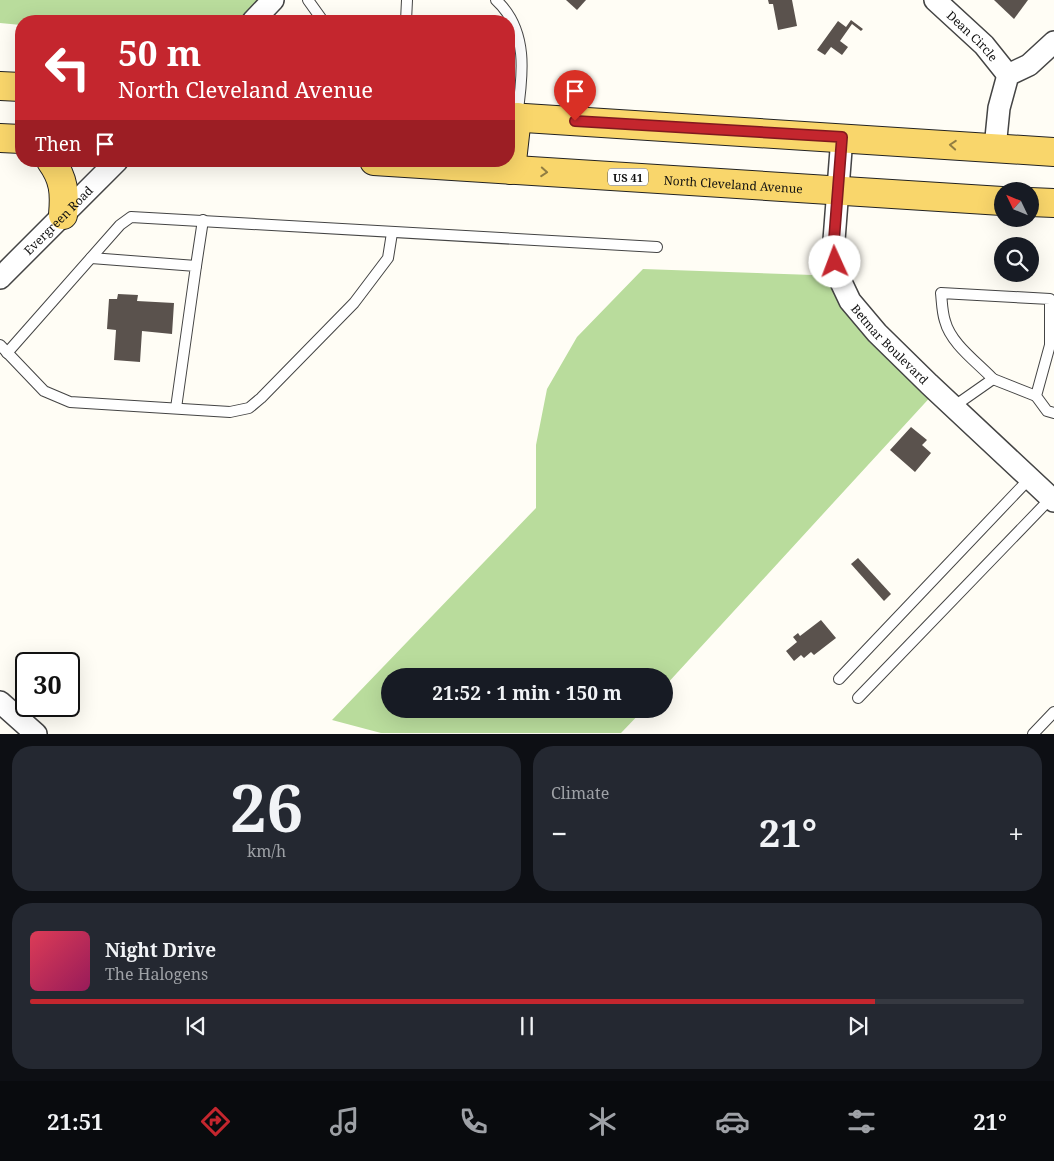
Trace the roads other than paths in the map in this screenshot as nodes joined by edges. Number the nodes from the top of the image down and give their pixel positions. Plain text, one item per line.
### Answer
1 (273, 0) edge
2 (308, 0) edge
3 (407, 0) edge
4 (496, 0) edge
5 (935, 0) edge
6 (258, 15) edge
7 (320, 15) edge
8 (406, 15) edge
9 (509, 15) edge
10 (515, 28) edge
11 (1054, 42) edge
12 (1008, 75) junction
13 (0, 86) edge
14 (15, 87) edge
15 (515, 108) edge
16 (515, 117) edge
17 (842, 137) junction
18 (995, 148) junction
19 (1054, 152) edge
20 (56, 167) edge
21 (111, 167) edge
22 (465, 167) edge
23 (511, 167) edge
24 (511, 170) junction
25 (838, 190) junction
26 (994, 200) edge
27 (1039, 203) edge
28 (1054, 204) edge
29 (63, 215) junction
30 (203, 220) junction
31 (392, 233) junction
32 (657, 247) dead end
33 (91, 258) junction
34 (196, 266) junction
35 (0, 278) edge
36 (4, 349) edge
37 (993, 379) junction
38 (1036, 396) junction
39 (953, 407) junction
40 (176, 408) junction
41 (1054, 413) edge
42 (1030, 478) junction
43 (1052, 499) edge
44 (839, 679) dead end
45 (858, 698) dead end
46 (0, 702) edge
47 (1054, 712) edge
48 (36, 734) edge
49 (1033, 734) edge

1 - 6 street
2 - 7 lane
3 - 8 lane
4 - 9 lane
5 - 12 street, Dean Circle
10 - 15 lane
11 - 12 street
12 - 18 street
13 - 14 main road
16 - 17 main road
18 -> 17 main road
17 - 25 street, Betmar Boulevard
18 - 19 main road
20 - 29 main road
21 - 29 street, Evergreen Road
22 - 24 main road, North Cleveland Avenue / US 41
23 - 24 main road
24 -> 25 main road, North Cleveland Avenue / US 41
25 - 26 main road, North Cleveland Avenue / US 41
25 - 39 street, Betmar Boulevard
27 - 28 main road
29 - 35 street, Evergreen Road
30 - 31 lane
30 - 33 lane
30 - 34 lane
31 - 32 lane
31 - 40 lane
33 - 34 lane
33 - 36 lane
34 - 40 lane
36 - 40 lane
37 - 38 lane
37 - 38 lane
37 - 39 lane
38 - 41 lane
39 - 42 street, Betmar Boulevard
42 - 43 street, Betmar Boulevard
42 - 44 lane
43 - 45 lane
46 - 48 street
47 - 49 lane

